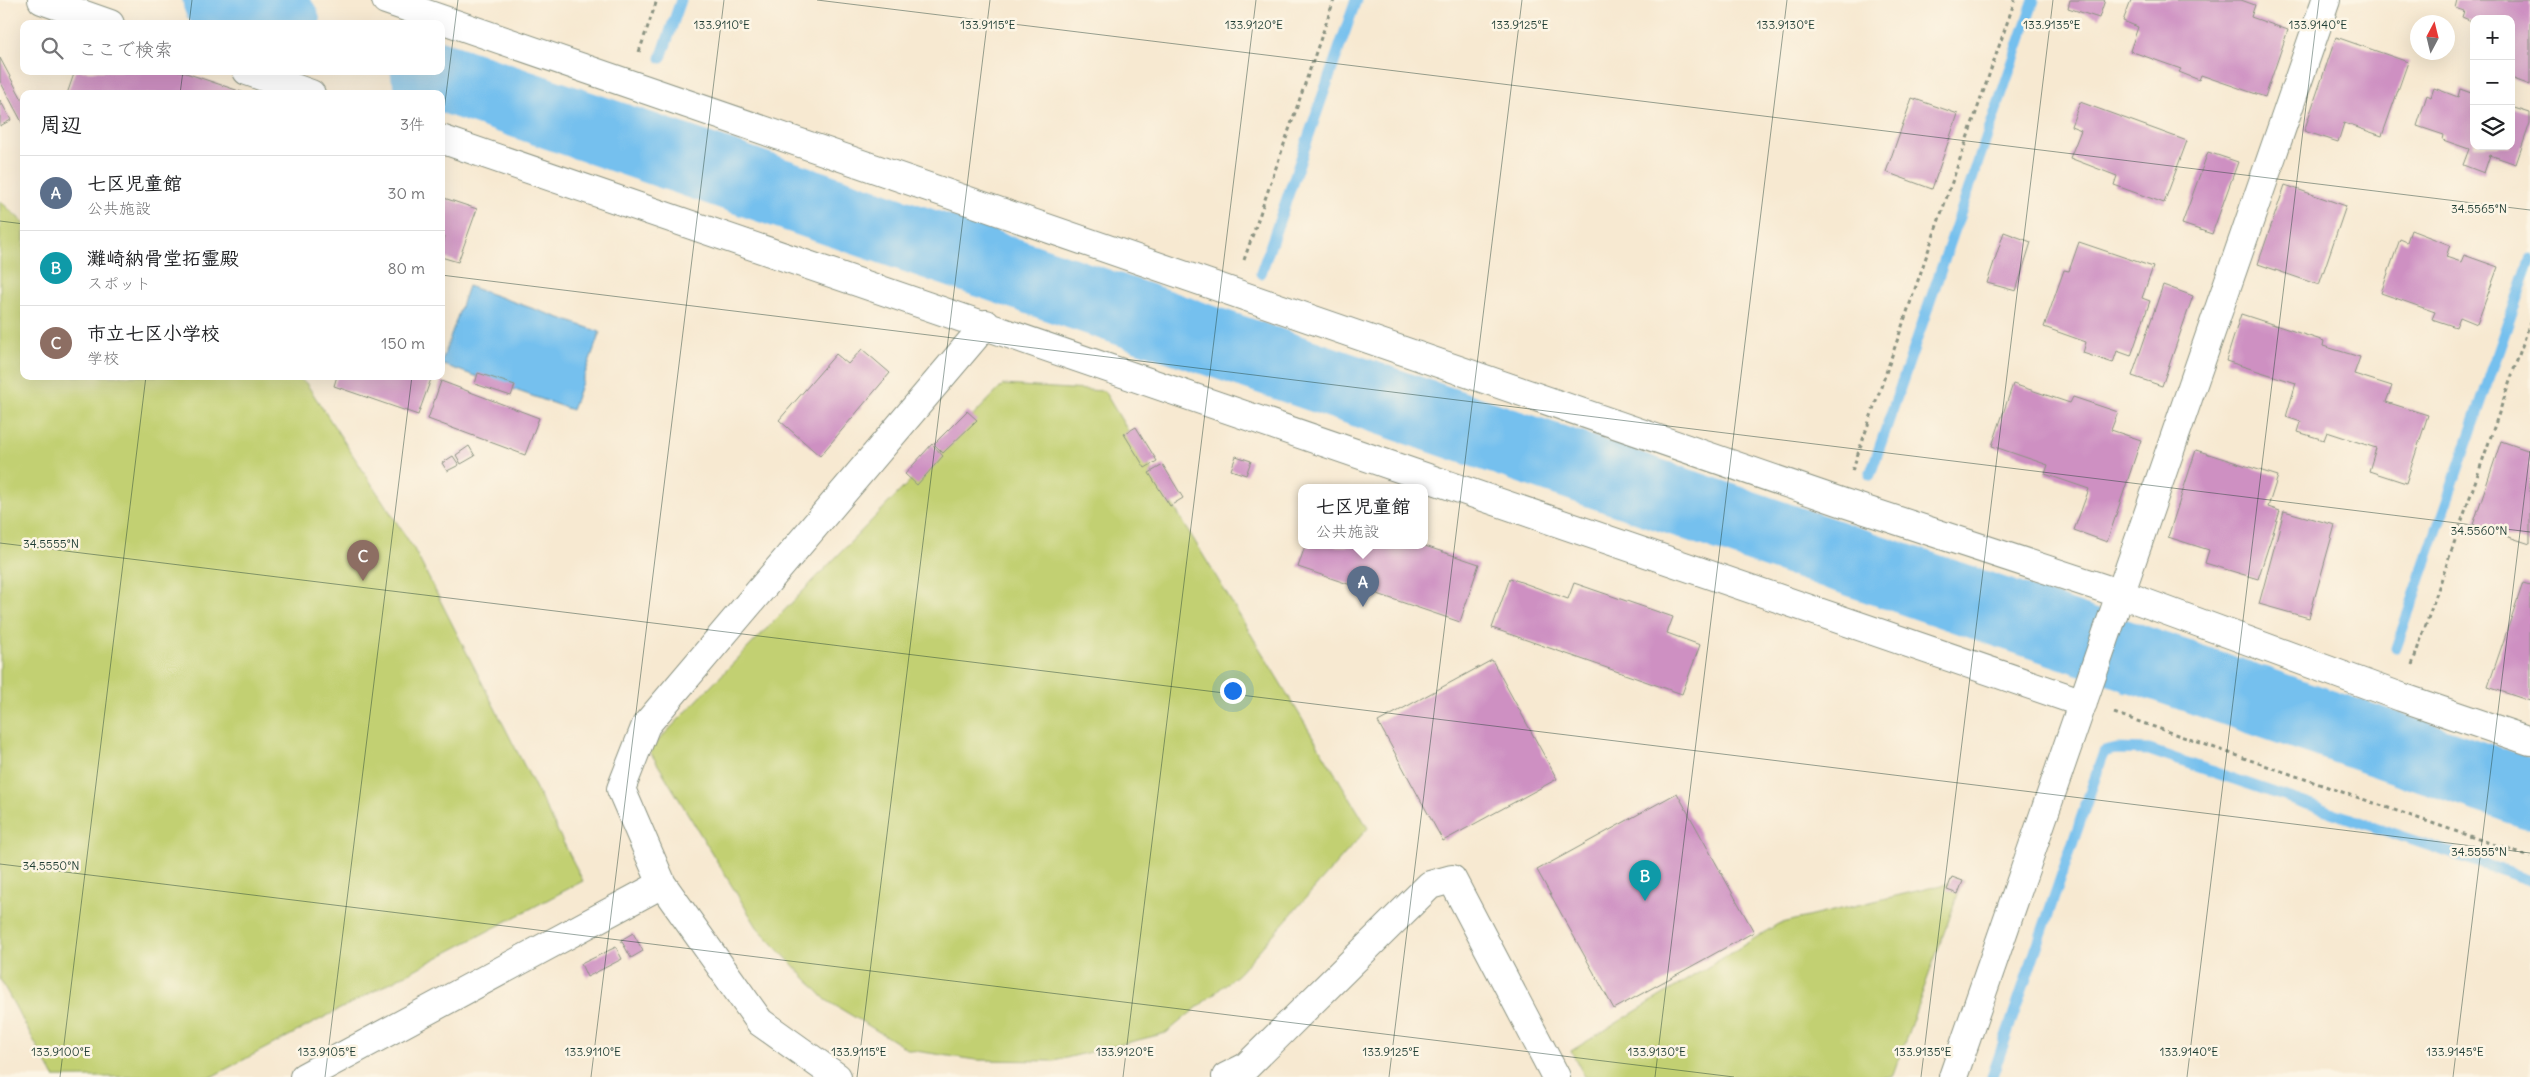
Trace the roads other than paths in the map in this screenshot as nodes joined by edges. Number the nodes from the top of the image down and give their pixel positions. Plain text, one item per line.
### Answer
1 (42, 0) edge
2 (386, 0) edge
3 (2326, 0) edge
4 (99, 20) edge
5 (444, 20) edge
6 (445, 20) edge
7 (258, 75) edge
8 (300, 90) edge
9 (445, 140) edge
10 (986, 324) junction
11 (2118, 601) junction
12 (2085, 695) junction
13 (2530, 741) edge
14 (662, 884) junction
15 (304, 1077) edge
16 (837, 1077) edge
17 (1226, 1077) edge
18 (1556, 1077) edge
19 (1953, 1077) edge

1 - 4 street
2 - 5 street
3 - 11 street
6 - 11 street
7 - 8 street
9 - 10 street
10 - 12 street
10 - 14 street
11 - 12 street
11 - 13 street
12 - 19 street
14 - 15 street
14 - 16 street
17 - 18 street

